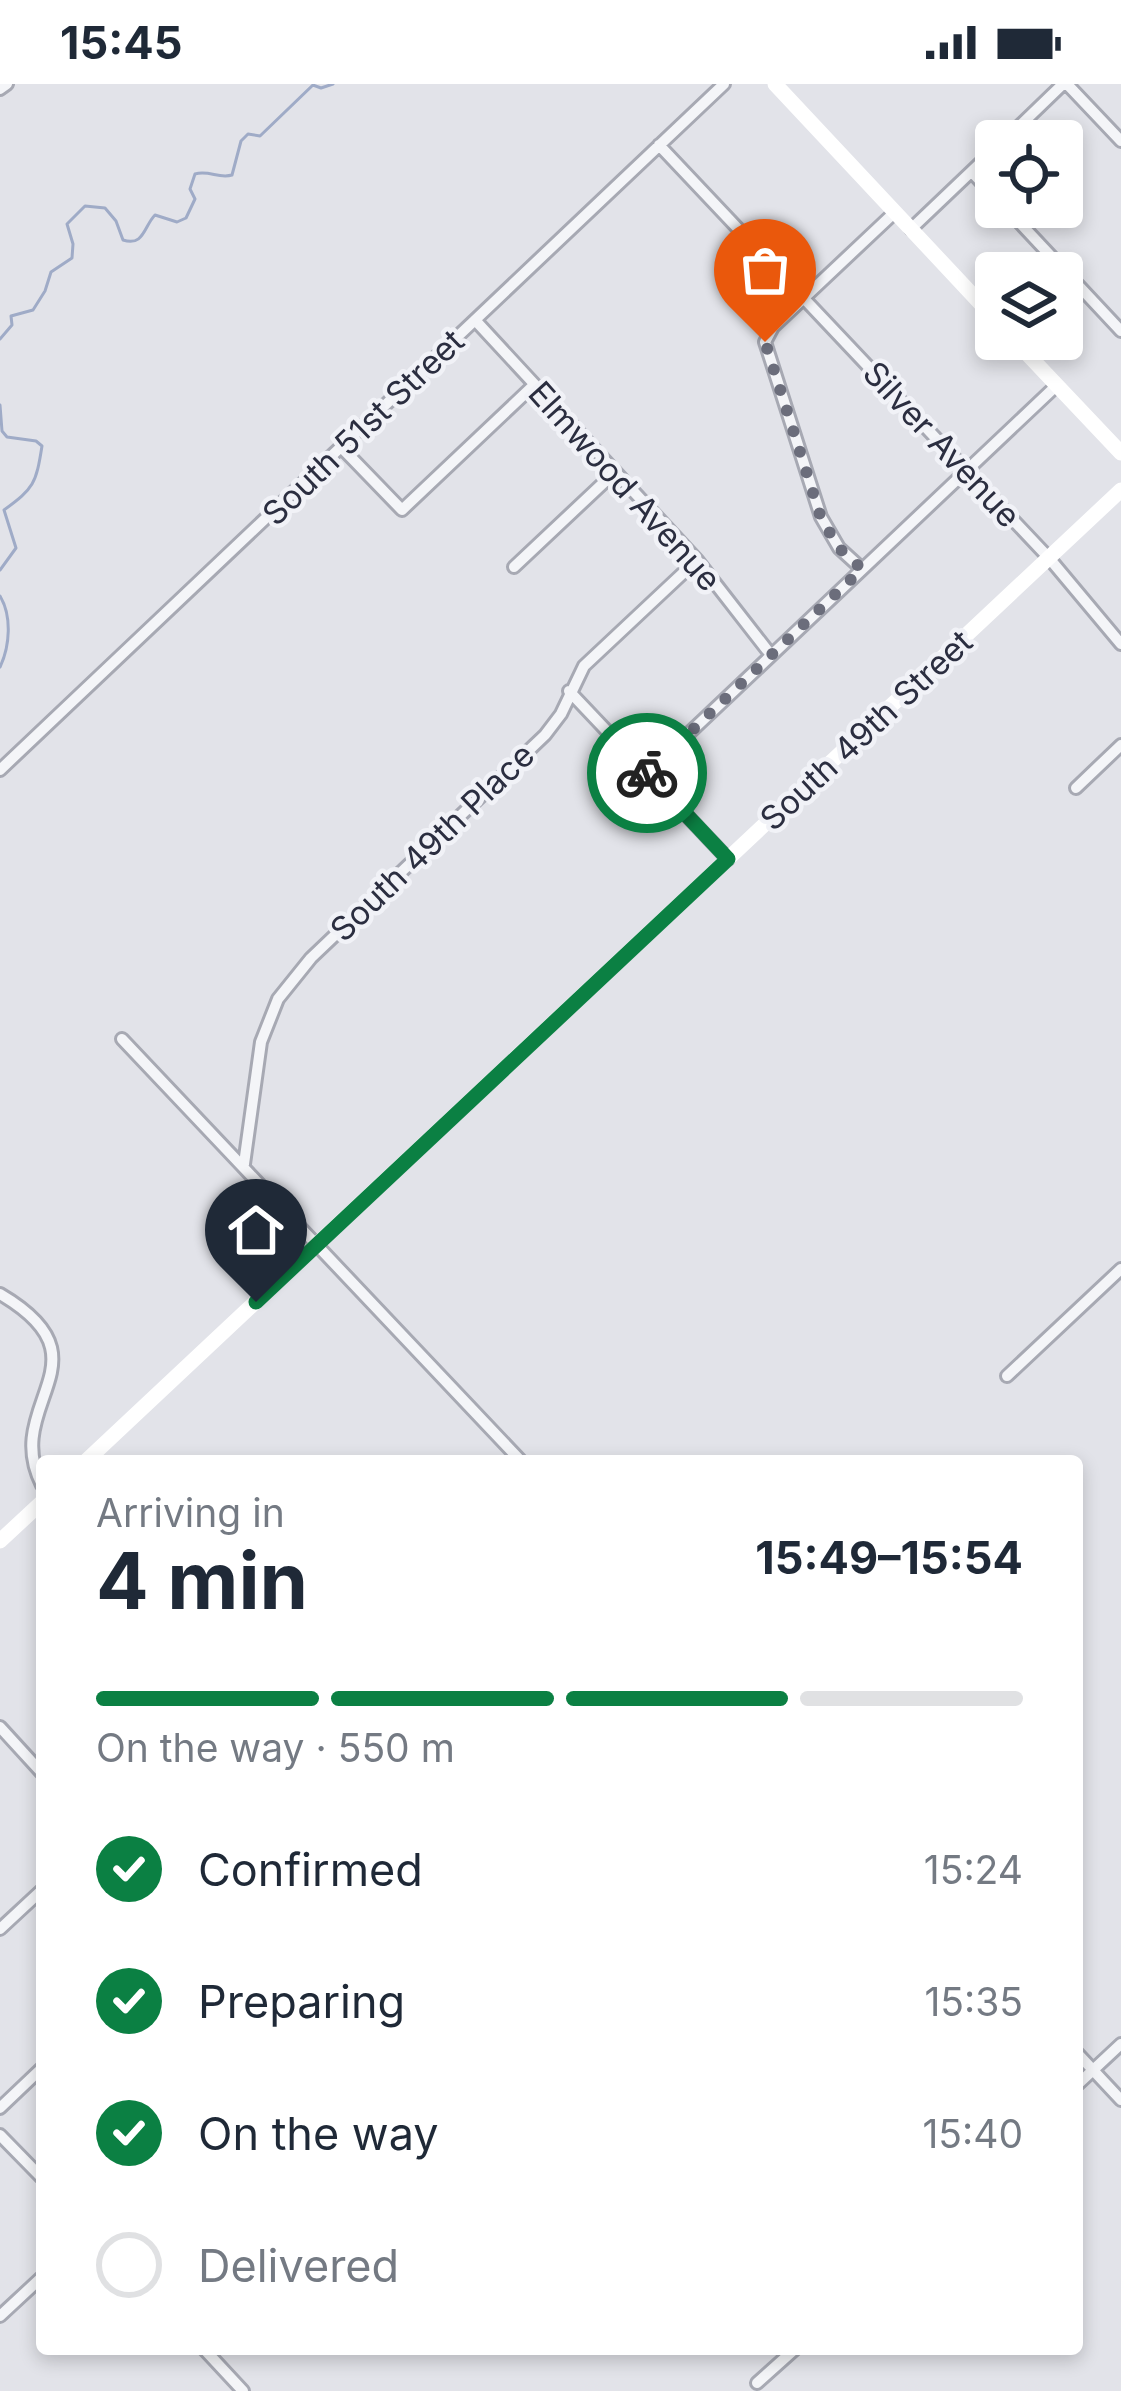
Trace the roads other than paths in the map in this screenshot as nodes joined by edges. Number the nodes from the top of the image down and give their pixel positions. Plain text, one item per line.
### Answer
1 (8, 84) edge
2 (724, 84) edge
3 (775, 84) edge
4 (1065, 84) edge
5 (0, 89) edge
6 (1026, 120) edge
7 (1121, 141) edge
8 (659, 145) junction
9 (975, 169) edge
10 (972, 172) junction
11 (975, 175) edge
12 (894, 214) junction
13 (1024, 228) edge
14 (911, 229) junction
15 (804, 298) junction
16 (975, 298) edge
17 (475, 320) junction
18 (1121, 332) edge
19 (1032, 360) edge
20 (532, 386) junction
21 (1056, 386) junction
22 (342, 448) junction
23 (1121, 453) edge
24 (966, 470) junction
25 (615, 472) junction
26 (1121, 490) edge
27 (1049, 558) junction
28 (697, 560) junction
29 (514, 567) dead end
30 (862, 569) junction
31 (1121, 644) edge
32 (771, 655) junction
33 (569, 691) junction
34 (1121, 745) edge
35 (0, 770) edge
36 (646, 772) junction
37 (1076, 788) dead end
38 (728, 859) junction
39 (122, 1039) dead end
40 (244, 1164) junction
41 (318, 1244) junction
42 (1121, 1269) edge
43 (0, 1294) edge
44 (1006, 1376) dead end
45 (92, 1455) edge
46 (514, 1455) edge
47 (36, 1477) edge
48 (36, 1508) edge
49 (0, 1541) edge
50 (1, 1730) edge
51 (36, 1767) edge
52 (36, 1896) edge
53 (0, 1929) edge
54 (1121, 2044) edge
55 (1083, 2059) edge
56 (1093, 2070) junction
57 (36, 2074) edge
58 (1083, 2079) edge
59 (1121, 2100) edge
60 (0, 2108) edge
61 (0, 2134) edge
62 (36, 2172) edge
63 (36, 2283) edge
64 (0, 2316) edge
65 (210, 2355) edge
66 (788, 2355) edge
67 (758, 2383) dead end
68 (243, 2391) edge

1 - 5 street
2 - 8 street, South 51st Street
3 - 12 street
4 - 6 street
4 - 7 street
8 - 15 street, Silver Avenue
8 - 17 street, South 51st Street
9 - 10 street
10 - 11 street
10 - 14 street
12 - 14 street
12 - 15 street
13 - 18 street
14 - 16 street
15 - 24 street, Silver Avenue
15 - 30 street
17 - 20 street, Elmwood Avenue
17 - 22 street, South 51st Street
19 - 21 street
20 - 22 street
20 - 25 street, Elmwood Avenue
21 - 23 street
21 - 24 street
22 - 35 street, South 51st Street
24 - 27 street, Silver Avenue
24 - 30 street
25 - 28 street, Elmwood Avenue
25 - 29 street
26 - 27 street, South 49th Street
27 - 31 street, Silver Avenue
27 - 38 street, South 49th Street
28 - 32 street, Elmwood Avenue
28 - 33 street, South 49th Place
30 - 32 street
32 - 36 street
33 - 36 street
33 - 40 street, South 49th Place
34 - 37 street
36 - 38 street
38 - 41 street, South 49th Street
39 - 40 street
40 - 41 street
41 - 45 street, South 49th Street
41 - 46 street
42 - 44 street
43 - 47 street
48 - 49 street
50 - 51 street
52 - 53 street
54 - 56 street
55 - 56 street
56 - 58 street
56 - 59 street
57 - 60 street
61 - 62 street
63 - 64 street
65 - 68 street
66 - 67 street

